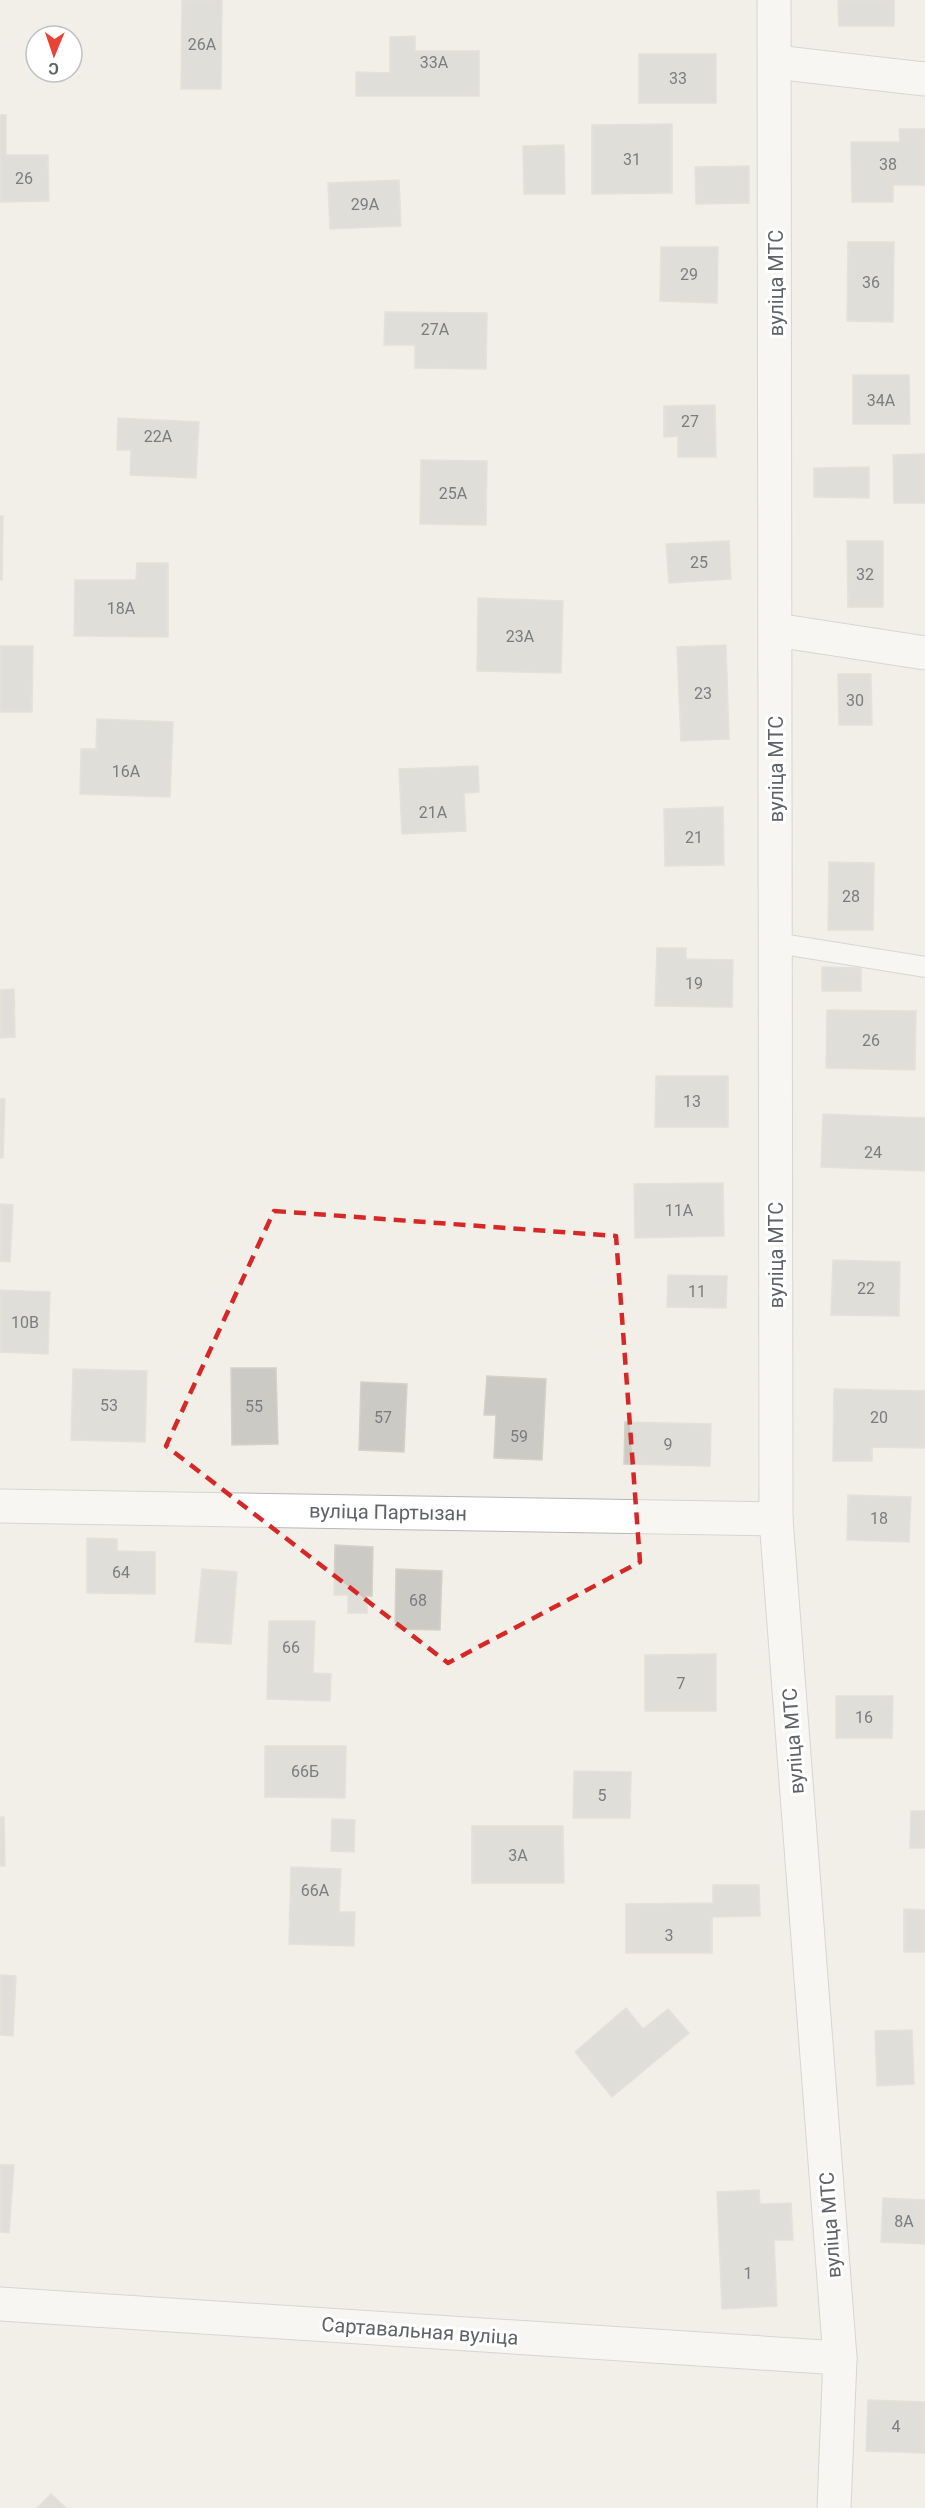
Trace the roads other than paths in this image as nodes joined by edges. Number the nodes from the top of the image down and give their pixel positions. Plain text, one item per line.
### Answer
1 (774, 0) edge
2 (775, 62) junction
3 (925, 79) edge
4 (776, 630) junction
5 (925, 653) edge
6 (777, 943) junction
7 (925, 967) edge
8 (0, 1506) edge
9 (776, 1518) junction
10 (0, 2304) edge
11 (840, 2358) junction
12 (834, 2508) edge

1 - 2 street, вуліца МТС
2 - 3 street
2 - 4 street, вуліца МТС
4 - 5 street
4 - 6 street, вуліца МТС
6 - 7 lane
6 - 9 street, вуліца МТС
8 - 9 street, вуліца Партызан
9 - 11 street, вуліца МТС
10 - 11 street, Сартавальная вуліца
11 - 12 street, вуліца МТС

